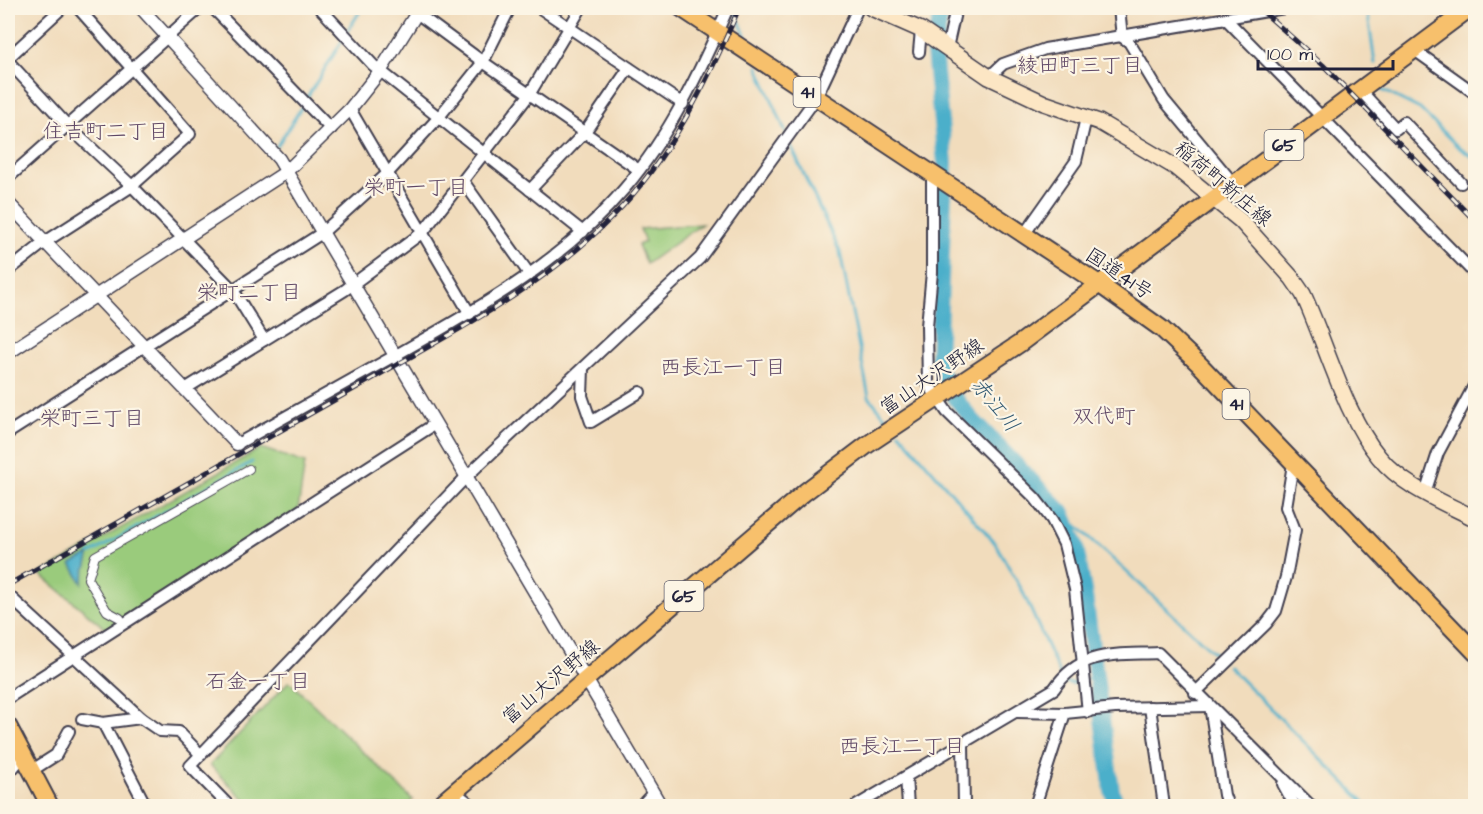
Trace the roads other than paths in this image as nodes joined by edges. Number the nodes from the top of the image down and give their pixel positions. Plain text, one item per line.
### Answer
1 (62, 8) edge
2 (78, 8) edge
3 (141, 8) edge
4 (200, 8) edge
5 (213, 8) edge
6 (320, 8) edge
7 (510, 8) edge
8 (540, 8) edge
9 (581, 8) edge
10 (681, 8) edge
11 (728, 8) edge
12 (858, 8) edge
13 (871, 8) edge
14 (956, 8) edge
15 (1119, 8) edge
16 (1285, 8) edge
17 (416, 10) edge
18 (1463, 10) edge
19 (1226, 19) junction
20 (570, 28) junction
21 (921, 30) junction
22 (718, 31) junction
23 (169, 36) junction
24 (1122, 37) junction
25 (947, 48) junction
26 (1413, 50) junction
27 (919, 52) dead end
28 (8, 60) edge
29 (483, 62) junction
30 (629, 68) junction
31 (131, 69) junction
32 (381, 70) junction
33 (989, 77) junction
34 (1359, 89) junction
35 (1476, 94) edge
36 (529, 95) junction
37 (816, 98) junction
38 (683, 104) junction
39 (350, 109) junction
40 (439, 117) junction
41 (1086, 118) junction
42 (1321, 118) junction
43 (68, 126) junction
44 (331, 129) junction
45 (585, 132) junction
46 (484, 153) junction
47 (639, 170) junction
48 (286, 172) junction
49 (387, 174) junction
50 (933, 176) junction
51 (8, 178) edge
52 (463, 181) junction
53 (1233, 183) junction
54 (1461, 183) dead end
55 (132, 186) junction
56 (530, 190) junction
57 (1212, 199) junction
58 (8, 203) edge
59 (423, 232) junction
60 (583, 232) junction
61 (322, 233) junction
62 (1023, 236) junction
63 (184, 238) junction
64 (45, 242) junction
65 (8, 271) edge
66 (530, 275) junction
67 (1476, 275) edge
68 (352, 284) junction
69 (1099, 284) junction
70 (233, 290) junction
71 (97, 294) junction
72 (470, 314) junction
73 (264, 340) junction
74 (146, 346) junction
75 (8, 353) edge
76 (395, 356) junction
77 (583, 368) junction
78 (1476, 382) edge
79 (185, 389) junction
80 (640, 392) dead end
81 (938, 397) junction
82 (435, 424) junction
83 (8, 433) edge
84 (237, 444) joint
85 (1293, 464) junction
86 (249, 469) dead end
87 (467, 476) junction
88 (1425, 493) junction
89 (1476, 519) edge
90 (8, 595) edge
91 (120, 618) dead end
92 (1474, 652) edge
93 (73, 656) junction
94 (1085, 661) junction
95 (586, 680) junction
96 (1195, 693) junction
97 (8, 698) edge
98 (1210, 706) junction
99 (1150, 707) junction
100 (1016, 712) junction
101 (1088, 712) junction
102 (1065, 713) junction
103 (141, 718) junction
104 (82, 719) dead end
105 (103, 723) junction
106 (8, 726) edge
107 (69, 731) dead end
108 (963, 743) junction
109 (201, 755) junction
110 (27, 764) junction
111 (8, 774) edge
112 (1279, 776) junction
113 (906, 777) junction
114 (455, 792) junction
115 (653, 793) junction
116 (50, 807) edge
117 (146, 807) edge
118 (229, 807) edge
119 (438, 807) edge
120 (473, 807) edge
121 (641, 807) edge
122 (661, 807) edge
123 (856, 807) edge
124 (908, 807) edge
125 (964, 807) edge
126 (1035, 807) edge
127 (1164, 807) edge
128 (1228, 807) edge
129 (1295, 807) edge
130 (1311, 807) edge

1 - 28 street
2 - 31 street
3 - 23 street
4 - 23 street
5 - 44 street
6 - 32 street
7 - 29 street
8 - 20 street
9 - 20 street
10 - 22 main road, 国道41号 / 41
11 - 22 street
12 - 37 street
13 - 21 main road, 稲荷町新庄線
14 - 25 street
15 - 24 street
16 - 19 street
17 - 29 street
17 - 32 street
18 - 26 main road, 富山大沢野線 / 65
19 - 24 street
19 - 42 street
20 - 30 street
20 - 36 street
21 - 25 main road, 稲荷町新庄線
21 - 27 street
22 - 37 main road, 国道41号 / 41
22 - 38 street
23 - 31 street
23 - 48 street
24 - 33 street
24 - 53 street
25 - 33 main road, 稲荷町新庄線
26 - 34 main road, 富山大沢野線 / 65
26 - 35 street
28 - 43 street
29 - 36 street
29 - 40 street
30 - 38 street
30 - 45 street
31 - 43 street
31 - 55 street
32 - 39 street
32 - 40 street
33 - 41 main road, 稲荷町新庄線
34 - 42 main road, 富山大沢野線 / 65
34 - 54 street
36 - 45 street
36 - 46 street
37 - 50 main road, 国道41号 / 41
37 - 77 street
38 - 47 street
39 - 44 street
39 - 49 street
40 - 46 street
40 - 49 street
41 - 57 main road, 稲荷町新庄線
41 - 62 street
42 - 53 main road, 富山大沢野線 / 65
42 - 67 street
43 - 51 street
43 - 55 street
44 - 48 street
45 - 47 street
45 - 56 street
46 - 52 street
46 - 56 street
47 - 60 street
48 - 61 street
48 - 63 street
49 - 59 street
49 - 61 street
50 - 62 main road, 国道41号 / 41
50 - 81 street
52 - 59 street
52 - 66 street
53 - 57 main road, 富山大沢野線 / 65
55 - 63 street
55 - 64 street
56 - 60 street
57 - 69 main road, 富山大沢野線 / 65
57 - 88 main road, 稲荷町新庄線
58 - 64 street
59 - 68 street
59 - 72 street
60 - 66 street
61 - 68 street
61 - 70 street
62 - 69 main road, 国道41号 / 41
63 - 70 street
63 - 71 street
64 - 65 street
64 - 71 street
66 - 72 street
68 - 73 street
68 - 76 street
69 - 81 main road, 富山大沢野線 / 65
69 - 85 main road, 国道41号 / 41
70 - 73 street
70 - 74 street
71 - 74 street
71 - 75 street
72 - 76 street
73 - 79 street
74 - 79 street
74 - 83 street
76 - 82 street
76 - 84 street
77 - 80 street
77 - 87 street
78 - 88 street
79 - 84 street
81 - 94 street
81 - 95 main road, 富山大沢野線 / 65
82 - 87 street
82 - 93 street
85 - 92 main road, 国道41号 / 41
85 - 96 street
86 - 91 street
87 - 95 street
87 - 109 street
88 - 89 main road, 稲荷町新庄線
90 - 93 street
93 - 97 street
93 - 103 street
94 - 96 street
94 - 100 street
94 - 101 street
95 - 114 main road, 富山大沢野線 / 65
95 - 115 street
96 - 98 street
98 - 99 street
98 - 112 street
98 - 128 street
99 - 101 street
99 - 127 street
100 - 102 street
100 - 108 street
101 - 102 street
102 - 126 street
103 - 105 street
103 - 109 street
104 - 105 street
105 - 117 street
106 - 110 main road
107 - 110 street
108 - 113 street
108 - 125 street
109 - 118 street
110 - 111 street
110 - 116 main road
112 - 129 street
112 - 130 street
113 - 123 street
113 - 124 street
114 - 119 main road, 富山大沢野線 / 65
114 - 120 street
115 - 121 street
115 - 122 street

